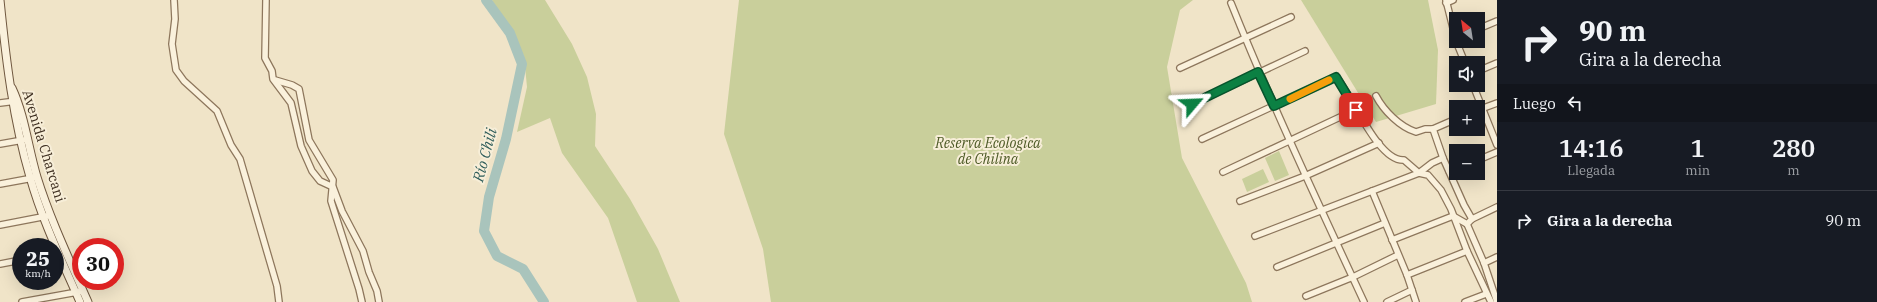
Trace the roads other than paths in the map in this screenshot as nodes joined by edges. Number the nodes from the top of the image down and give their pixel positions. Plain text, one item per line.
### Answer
1 (0, 0) edge
2 (174, 0) edge
3 (266, 0) edge
4 (1453, 0) edge
5 (1446, 2) edge
6 (1231, 3) dead end
7 (1449, 13) edge
8 (1291, 17) dead end
9 (1497, 21) edge
10 (1485, 26) edge
11 (1245, 38) junction
12 (1305, 51) dead end
13 (3, 57) edge
14 (1497, 63) edge
15 (1180, 68) dead end
16 (1485, 68) edge
17 (1258, 72) junction
18 (273, 79) junction
19 (1376, 96) dead end
20 (15, 101) junction
21 (0, 103) edge
22 (1497, 103) edge
23 (1192, 104) dead end
24 (1274, 106) junction
25 (1485, 107) edge
26 (1356, 110) junction
27 (1485, 120) edge
28 (1449, 122) edge
29 (1433, 129) junction
30 (1202, 139) dead end
31 (24, 140) junction
32 (1289, 142) junction
33 (0, 144) edge
34 (1379, 144) junction
35 (1497, 145) edge
36 (1497, 152) edge
37 (1485, 157) edge
38 (1443, 158) junction
39 (1449, 171) edge
40 (1223, 172) dead end
41 (1419, 173) junction
42 (1305, 176) junction
43 (34, 178) junction
44 (1453, 180) edge
45 (0, 184) edge
46 (333, 187) junction
47 (1372, 191) junction
48 (1240, 201) dead end
49 (1497, 207) edge
50 (1320, 210) junction
51 (48, 216) junction
52 (1453, 216) junction
53 (1472, 219) junction
54 (1385, 224) junction
55 (1467, 224) junction
56 (0, 225) edge
57 (1255, 236) dead end
58 (55, 238) edge
59 (1392, 240) junction
60 (1337, 243) junction
61 (1467, 251) junction
62 (1398, 255) junction
63 (1497, 257) edge
64 (64, 261) edge
65 (12, 262) edge
66 (1484, 263) junction
67 (0, 264) edge
68 (1277, 267) dead end
69 (1407, 275) junction
70 (1353, 277) junction
71 (1412, 290) junction
72 (79, 292) junction
73 (1486, 294) junction
74 (1306, 296) dead end
75 (22, 302) edge
76 (80, 302) edge
77 (88, 302) edge
78 (279, 302) edge
79 (362, 302) edge
80 (379, 302) edge
81 (1364, 302) edge
82 (1387, 302) edge
83 (1416, 302) edge
84 (1465, 302) edge
85 (1491, 302) edge
86 (1496, 302) edge

1 - 13 main road, Avenida Charcani
2 - 78 street
3 - 18 street
4 - 5 street
5 - 7 street
6 - 11 street
8 - 11 street
9 - 10 street
11 - 15 street
11 - 17 street
12 - 17 street
13 - 20 main road, Avenida Charcani
14 - 16 street
17 - 23 street
17 - 24 street
18 - 46 street
18 - 46 street
19 - 29 street
20 - 21 street
20 - 31 main road, Avenida Charcani
22 - 25 street
24 - 26 street
24 - 30 street
24 - 32 street
26 - 32 street
26 - 34 street
27 - 35 street
28 - 29 street
29 - 38 street
31 - 33 street
31 - 43 main road, Avenida Charcani
32 - 40 street
32 - 42 street
34 - 41 street
34 - 42 street
36 - 37 street
38 - 39 street
38 - 41 street
41 - 47 street
41 - 52 street
42 - 48 street
42 - 50 street
43 - 45 street
43 - 51 main road, Avenida Charcani
44 - 53 street
46 - 79 street
46 - 80 street
47 - 50 street
47 - 54 street
49 - 53 street
50 - 57 street
50 - 60 street
51 - 56 street
51 - 58 main road, Avenida Charcani
52 - 55 street
52 - 59 street
52 - 61 street
53 - 55 street
54 - 59 street
54 - 60 street
55 - 66 street
59 - 62 street
60 - 68 street
60 - 70 street
61 - 69 street
61 - 73 street
62 - 69 street
62 - 70 street
63 - 66 street
64 - 72 main road, Avenida Charcani
65 - 67 street
66 - 86 street
69 - 71 street
70 - 74 street
70 - 81 street
71 - 82 street
71 - 83 street
72 - 75 street
72 - 76 main road, Avenida Charcani
72 - 77 main road, Avenida Charcani
73 - 84 street
73 - 85 street

